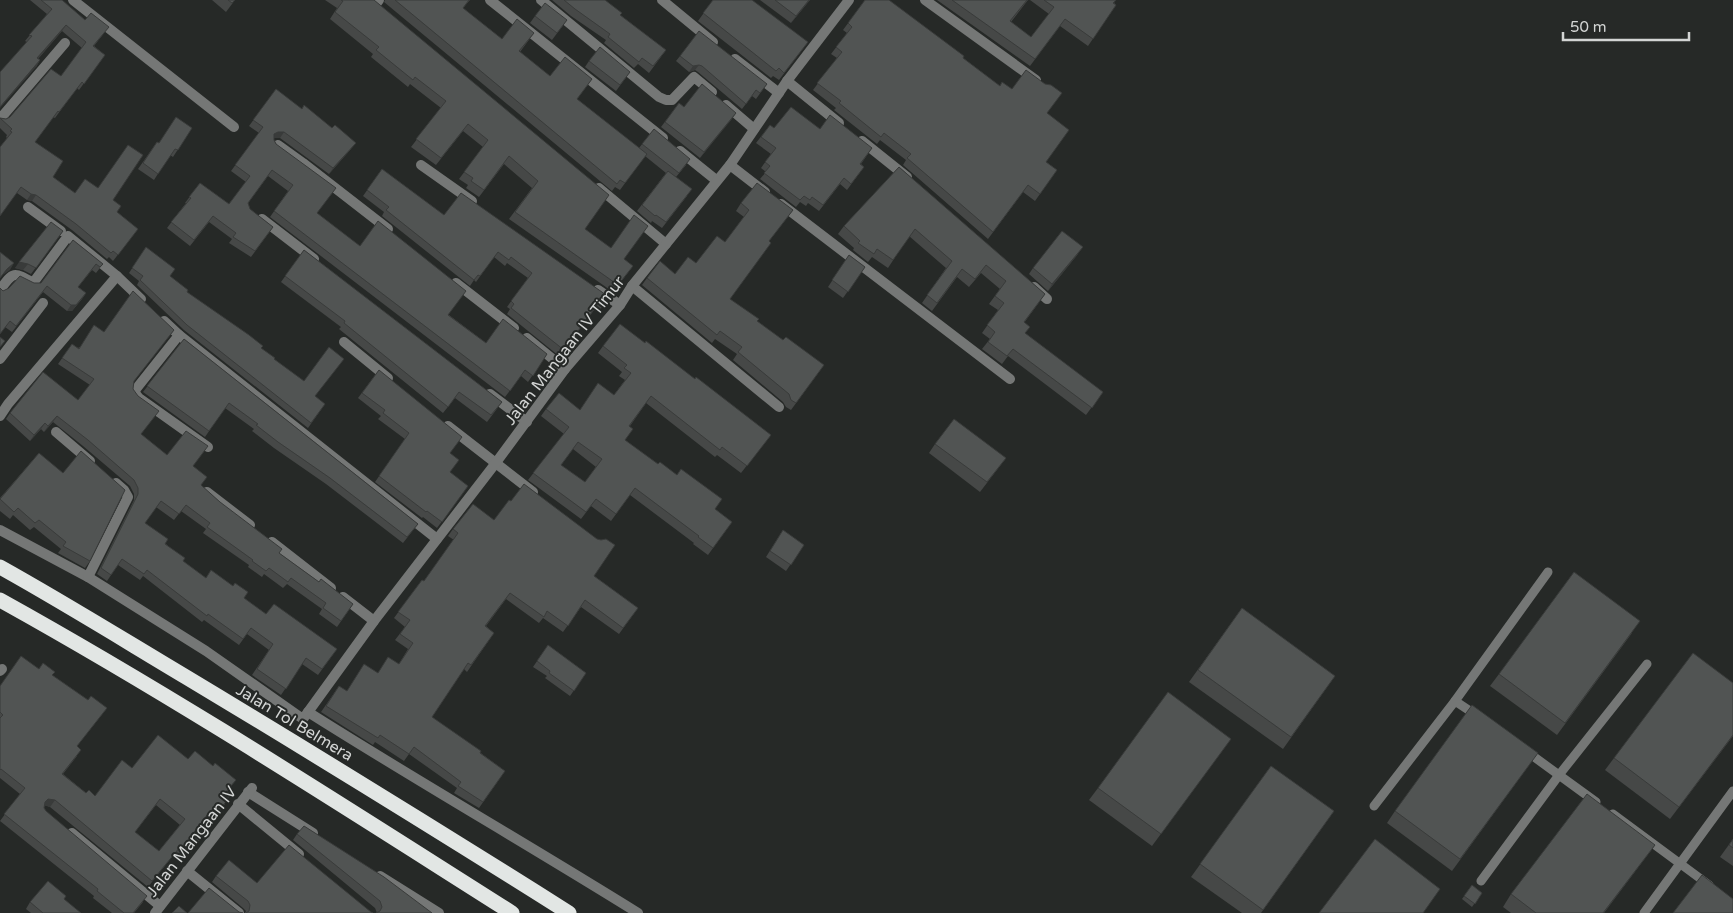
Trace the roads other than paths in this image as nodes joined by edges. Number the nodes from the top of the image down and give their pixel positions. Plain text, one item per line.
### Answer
1 (73, 0) edge
2 (490, 0) edge
3 (541, 0) edge
4 (662, 0) edge
5 (849, 0) edge
6 (925, 0) edge
7 (65, 43) dead end
8 (787, 82) junction
9 (1044, 86) edge
10 (779, 93) junction
11 (0, 119) edge
12 (234, 127) dead end
13 (754, 129) junction
14 (276, 144) edge
15 (421, 165) dead end
16 (730, 165) junction
17 (716, 180) junction
18 (590, 181) edge
19 (912, 182) edge
20 (478, 205) edge
21 (28, 208) dead end
22 (250, 210) edge
23 (396, 235) edge
24 (68, 236) junction
25 (666, 244) junction
26 (321, 265) edge
27 (117, 276) junction
28 (450, 278) edge
29 (1025, 279) edge
30 (589, 284) edge
31 (632, 286) junction
32 (0, 290) edge
33 (1047, 299) edge
34 (43, 303) edge
35 (620, 305) junction
36 (179, 335) junction
37 (344, 342) dead end
38 (0, 359) edge
39 (566, 369) junction
40 (1010, 379) dead end
41 (397, 385) edge
42 (479, 386) edge
43 (779, 407) dead end
44 (0, 416) edge
45 (442, 421) edge
46 (527, 422) junction
47 (56, 432) dead end
48 (208, 447) edge
49 (496, 464) junction
50 (207, 492) edge
51 (542, 499) edge
52 (0, 530) edge
53 (437, 538) junction
54 (0, 567) edge
55 (1548, 572) dead end
56 (88, 578) junction
57 (0, 600) edge
58 (374, 621) junction
59 (1647, 664) dead end
60 (1456, 701) junction
61 (306, 716) junction
62 (1487, 724) edge
63 (1519, 747) edge
64 (1559, 775) junction
65 (1733, 791) edge
66 (238, 804) junction
67 (1374, 806) dead end
68 (61, 824) edge
69 (323, 840) edge
70 (305, 859) edge
71 (1681, 863) junction
72 (187, 871) junction
73 (373, 871) edge
74 (1481, 881) dead end
75 (1718, 892) edge
76 (158, 909) edge
77 (239, 913) edge
78 (439, 913) edge
79 (512, 913) edge
80 (569, 913) edge
81 (638, 913) edge
82 (1644, 913) edge

1 - 12 street
2 - 17 street
3 - 13 street
4 - 10 street
5 - 8 street, Jalan Mangaan IV Timur
6 - 9 street
7 - 11 street
8 - 10 street, Jalan Mangaan IV Timur
8 - 19 street
10 - 13 street, Jalan Mangaan IV Timur
13 - 16 street, Jalan Mangaan IV Timur
14 - 23 street
15 - 20 street
16 - 17 street, Jalan Mangaan IV Timur
16 - 40 street
17 - 25 street, Jalan Mangaan IV Timur
18 - 25 street
21 - 24 street
22 - 26 street
24 - 27 street
24 - 32 street
25 - 31 street, Jalan Mangaan IV Timur
27 - 36 street
27 - 44 street
28 - 39 street
29 - 33 street
30 - 35 street
31 - 35 street, Jalan Mangaan IV Timur
31 - 43 street
34 - 38 street
35 - 39 street, Jalan Mangaan IV Timur
36 - 48 street
36 - 53 street
37 - 41 street
39 - 46 street, Jalan Mangaan IV Timur
42 - 46 street
45 - 49 street
46 - 49 street, Jalan Mangaan IV Timur
47 - 56 street
49 - 51 street
49 - 53 street, Jalan Mangaan IV Timur
50 - 58 street
52 - 56 street
53 - 58 street, Jalan Mangaan IV Timur
54 - 80 highway, Jalan Tol Belmera
55 - 60 lane
56 - 61 street
57 - 79 highway
58 - 61 street, Jalan Mangaan IV Timur
59 - 64 lane
60 - 62 lane
60 - 67 lane
61 - 81 street
63 - 64 lane
64 - 71 lane
64 - 74 lane
65 - 71 lane
66 - 69 street, Jalan Mangaan IV
66 - 70 street
66 - 72 street, Jalan Mangaan IV
68 - 76 street
71 - 75 lane
71 - 82 lane
72 - 76 street, Jalan Mangaan IV
72 - 77 street
73 - 78 street

